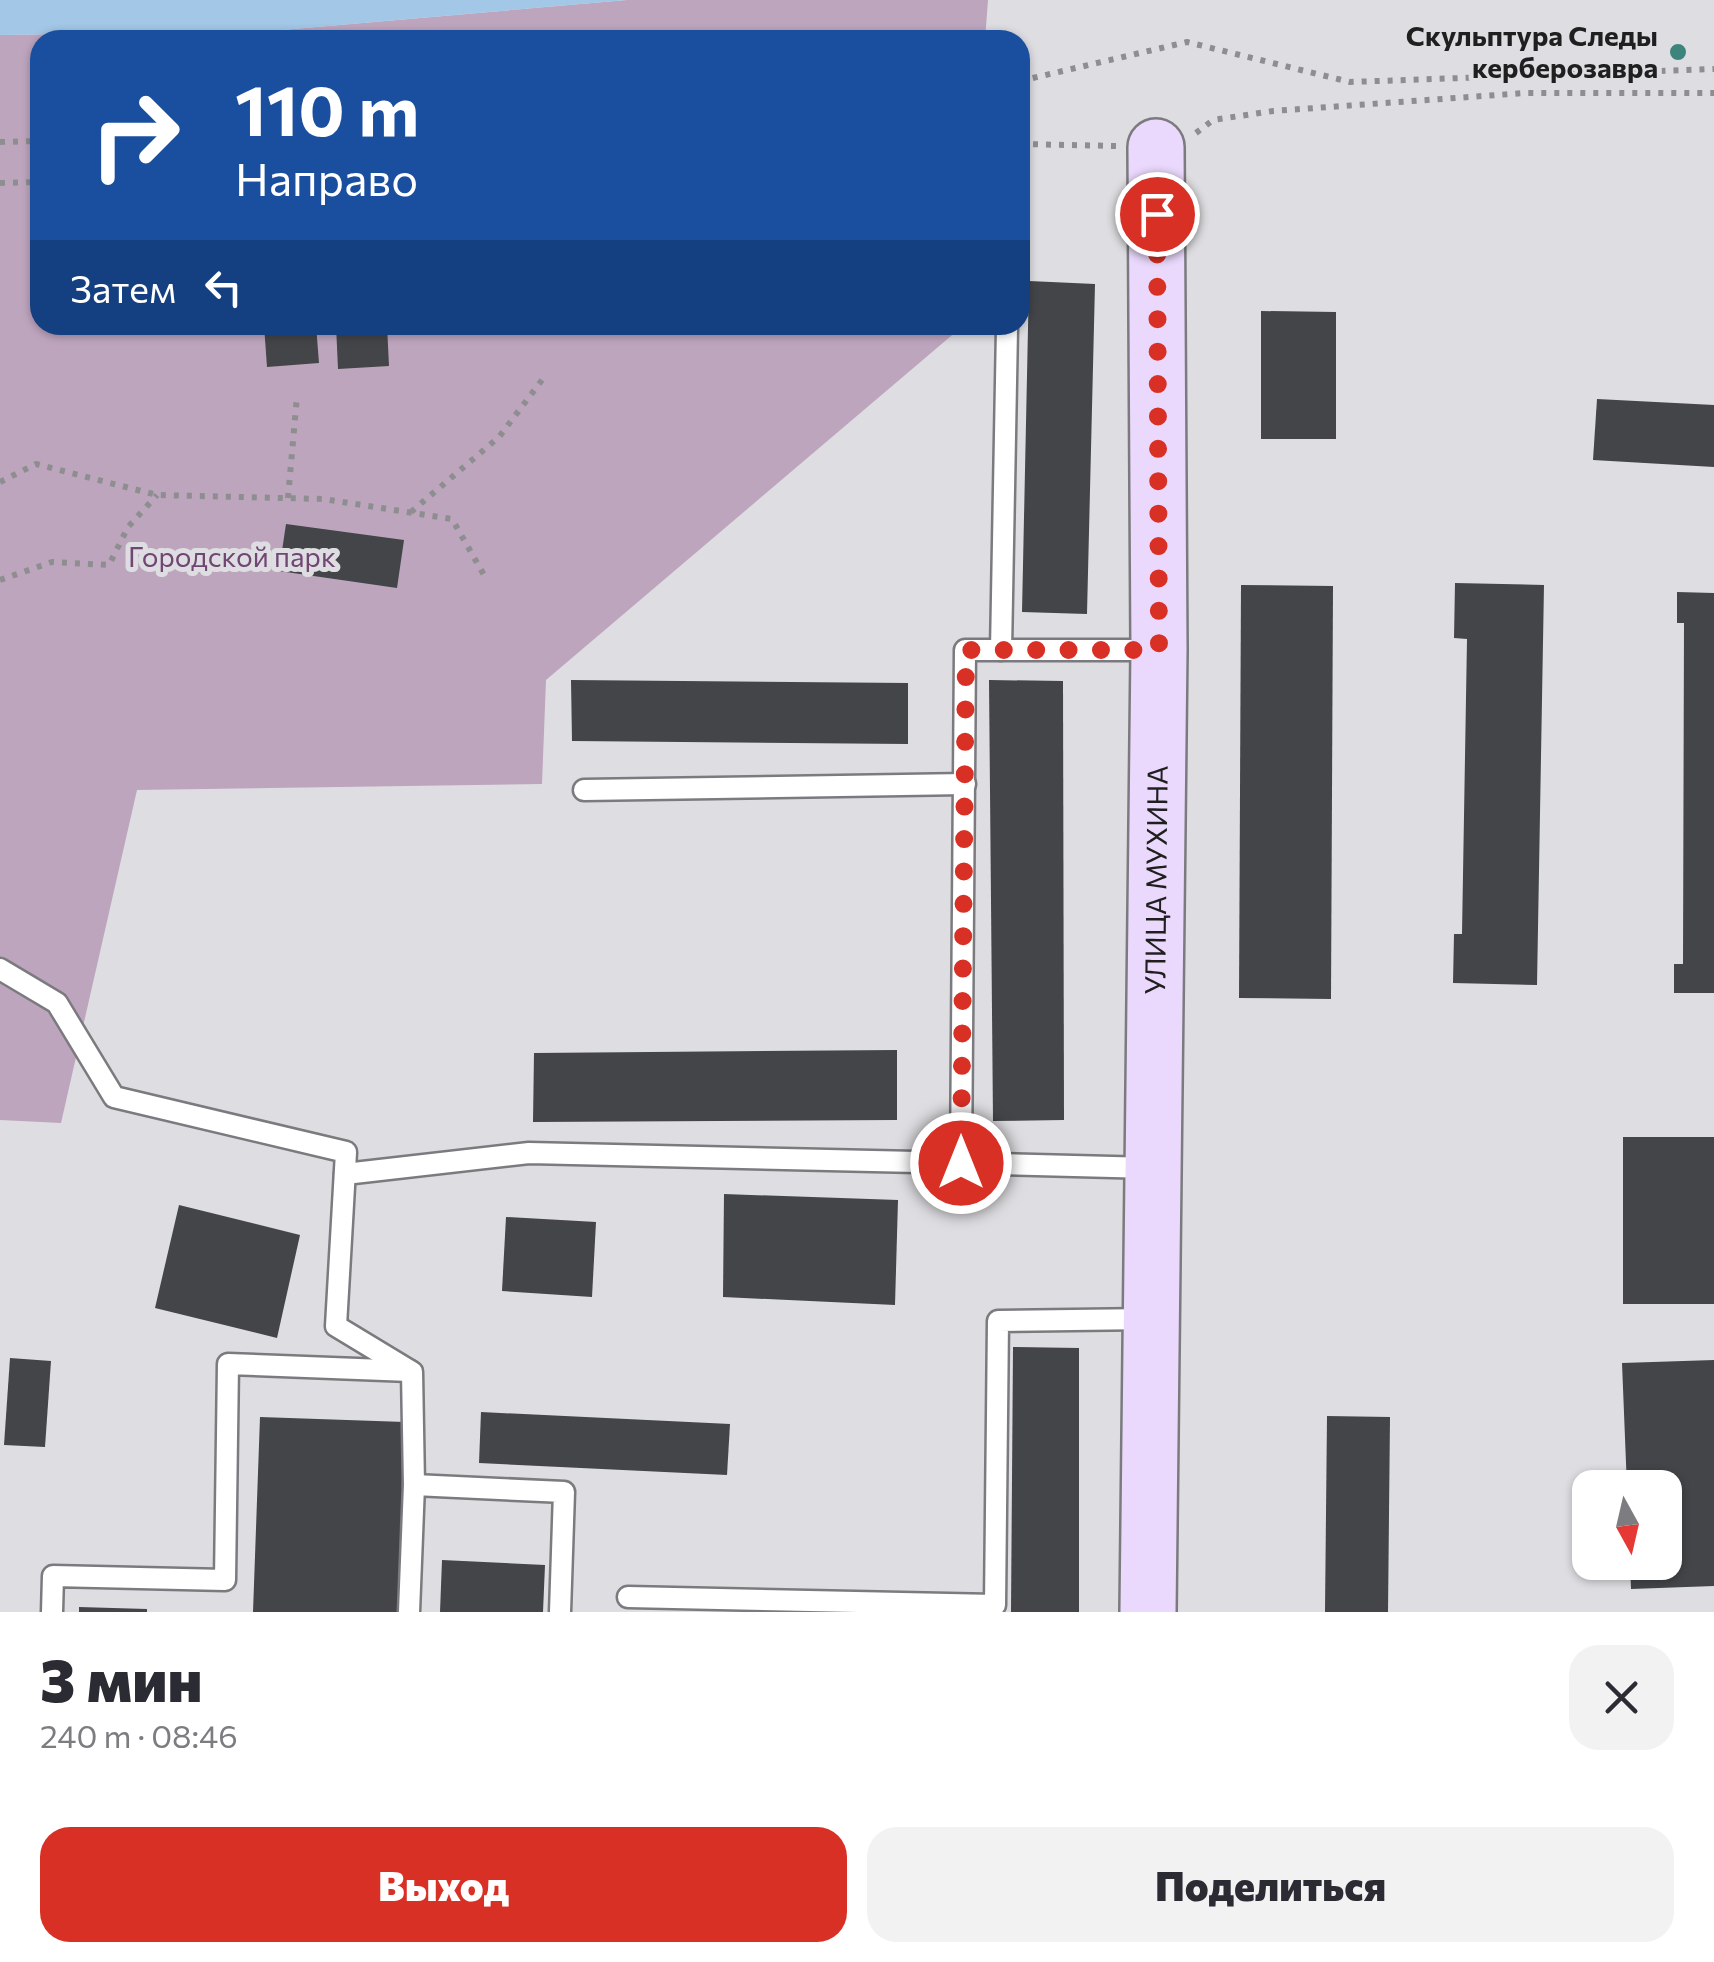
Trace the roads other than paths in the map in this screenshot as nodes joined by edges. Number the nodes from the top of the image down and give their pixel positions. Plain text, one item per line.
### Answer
1 (1156, 147) road end
2 (1006, 335) edge
3 (1001, 650) junction
4 (1159, 650) junction
5 (965, 784) junction
6 (584, 790) dead end
7 (0, 968) edge
8 (961, 1163) junction
9 (1153, 1168) junction
10 (345, 1174) junction
11 (1152, 1319) junction
12 (412, 1372) junction
13 (414, 1485) junction
14 (628, 1598) dead end
15 (52, 1612) edge
16 (409, 1612) edge
17 (560, 1612) edge
18 (1148, 1612) edge

1 - 4 street, УЛИЦА МУХИНА
2 - 3 lane
3 - 4 lane
3 - 5 lane
4 - 9 street, УЛИЦА МУХИНА
5 - 6 lane
5 - 8 lane
7 - 10 lane
8 - 9 lane
8 - 10 lane
9 - 11 street, УЛИЦА МУХИНА
10 - 12 lane
11 - 14 lane
11 - 18 street, УЛИЦА МУХИНА
12 - 13 lane
12 - 15 lane
13 - 16 lane
13 - 17 lane

